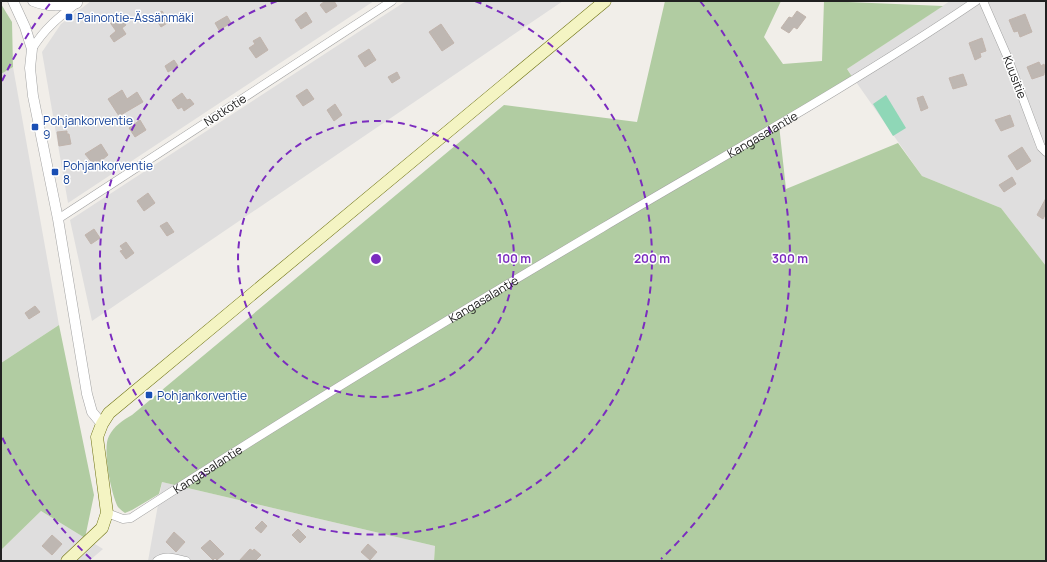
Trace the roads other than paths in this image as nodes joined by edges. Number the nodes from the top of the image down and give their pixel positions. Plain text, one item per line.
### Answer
1 (13, 1) edge
2 (33, 1) edge
3 (392, 1) edge
4 (605, 1) edge
5 (976, 1) edge
6 (983, 1) edge
7 (78, 2) edge
8 (32, 49) junction
9 (1046, 152) edge
10 (58, 219) junction
11 (102, 424) junction
12 (107, 513) junction
13 (67, 561) edge
14 (157, 561) edge
15 (186, 561) edge

1 - 8 street
2 - 7 street
3 - 10 street, Notkotie
4 - 11 main road
5 - 12 street, Kangasalantie
6 - 9 street, Kuusitie
7 - 8 street
8 - 10 street
10 - 11 street
11 - 12 main road
12 - 13 main road
14 - 15 street

